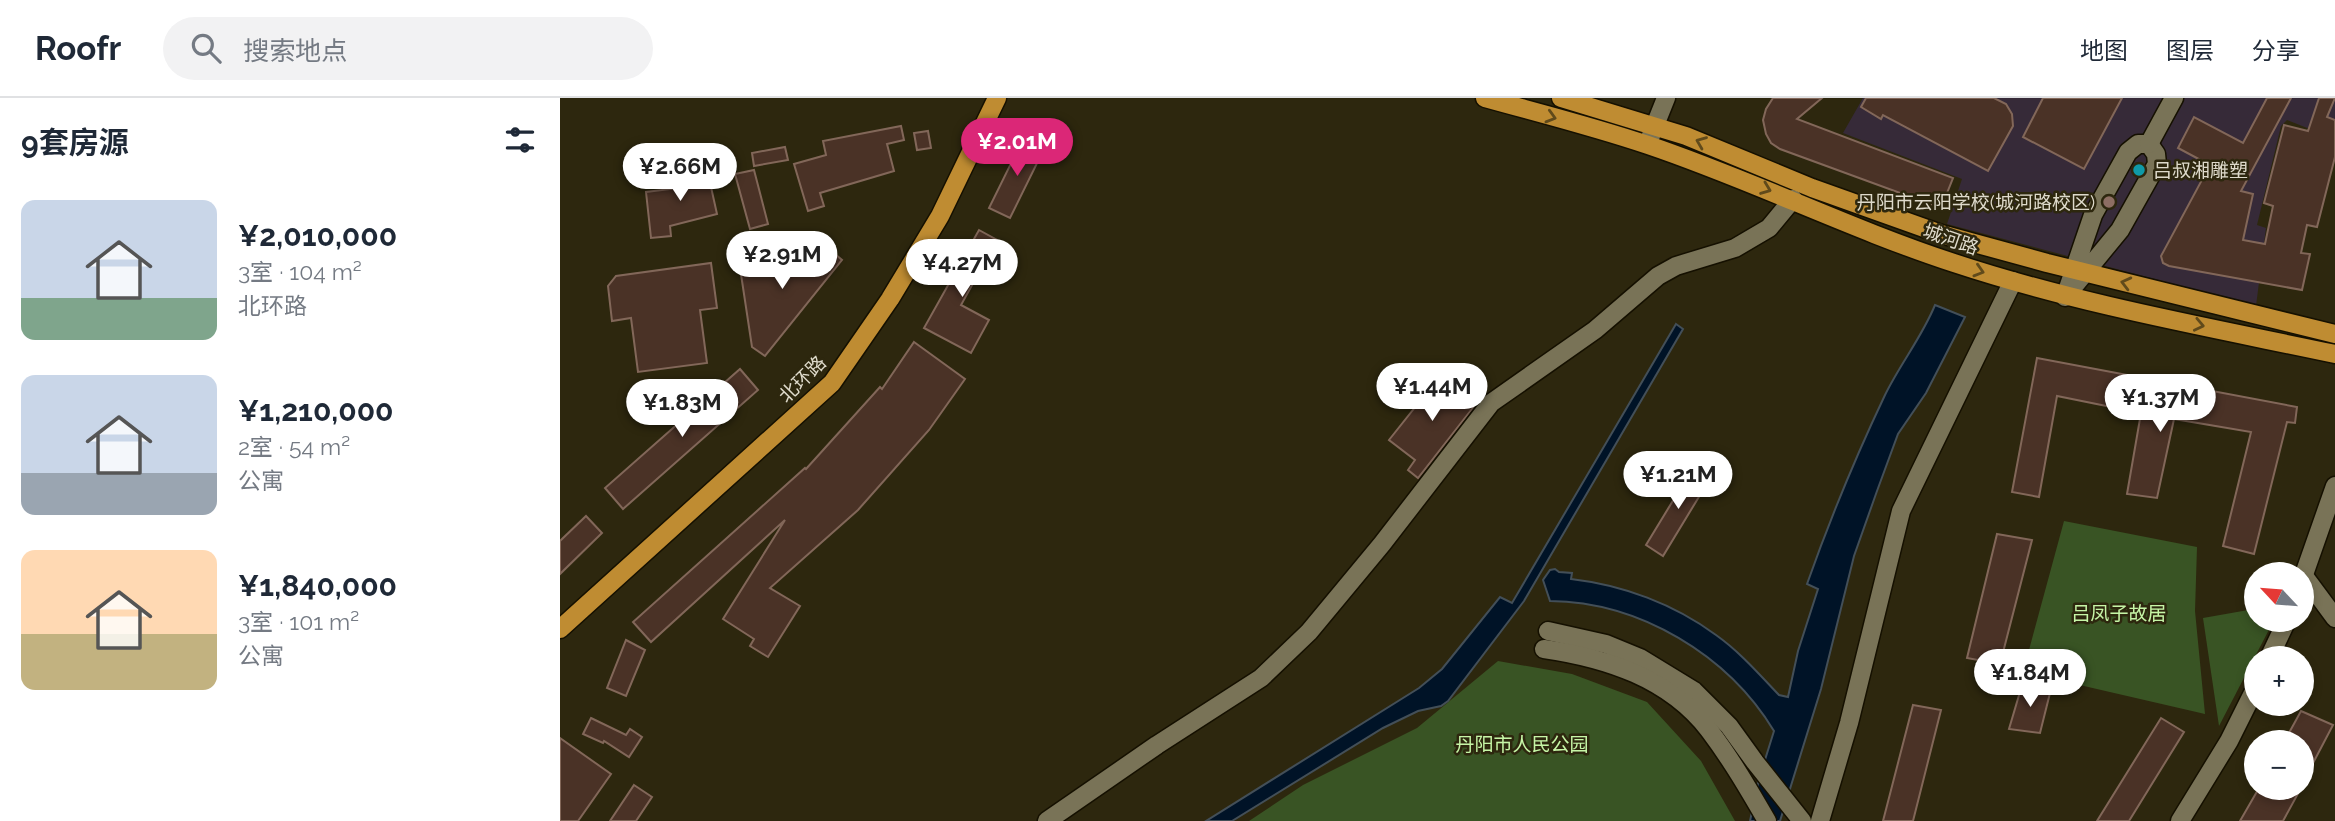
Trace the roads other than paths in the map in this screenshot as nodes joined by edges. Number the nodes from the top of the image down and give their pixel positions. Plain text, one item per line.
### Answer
1 (997, 98) edge
2 (1485, 98) edge
3 (1561, 98) edge
4 (1667, 98) edge
5 (2174, 98) edge
6 (1655, 126) junction
7 (1647, 144) junction
8 (2149, 145) junction
9 (1793, 199) junction
10 (2080, 271) junction
11 (2013, 281) junction
12 (2065, 297) junction
13 (2335, 334) edge
14 (2335, 354) edge
15 (2335, 486) edge
16 (2309, 562) edge
17 (2314, 592) edge
18 (2335, 618) edge
19 (560, 629) edge
20 (2244, 711) edge
21 (1047, 821) edge
22 (1767, 821) edge
23 (1802, 821) edge
24 (1820, 821) edge
25 (2180, 821) edge

1 - 19 main road, 北环路
2 -> 7 main road, 城河路
3 - 6 main road, 城河路
4 - 6 street
5 - 8 street
6 - 7 street
10 -> 6 main road, 城河路
7 -> 9 main road, 城河路
8 - 10 street
8 - 10 street
9 -> 11 main road, 城河路
9 - 21 street
10 - 12 street
13 -> 10 main road, 城河路
11 - 12 main road, 城河路
11 - 24 street
12 -> 14 main road, 城河路
15 - 16 street
17 - 18 street
20 - 25 street
22 - 23 street

